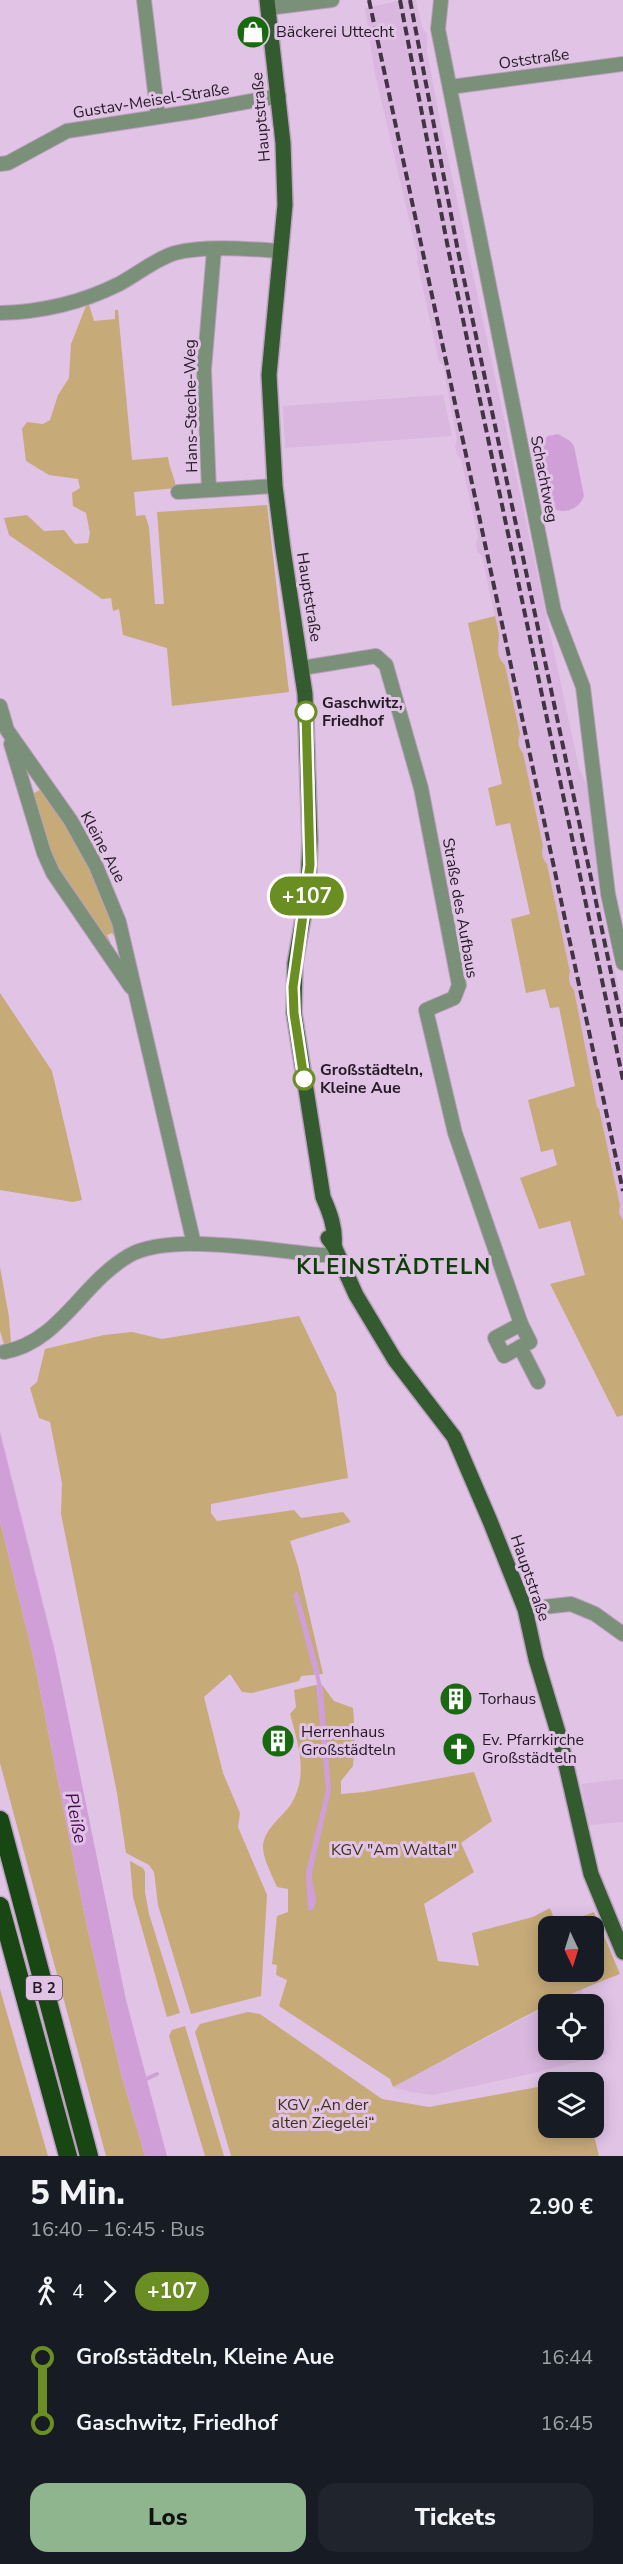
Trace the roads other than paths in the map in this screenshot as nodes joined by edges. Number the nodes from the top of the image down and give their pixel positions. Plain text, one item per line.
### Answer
1 (144, 0) edge
2 (332, 0) edge
3 (441, 0) edge
4 (267, 4) edge
5 (623, 64) edge
6 (450, 87) junction
7 (279, 96) junction
8 (158, 117) junction
9 (0, 165) edge
10 (214, 250) junction
11 (280, 251) junction
12 (0, 313) edge
13 (275, 486) junction
14 (209, 490) junction
15 (178, 492) dead end
16 (302, 668) junction
17 (0, 705) edge
18 (7, 730) junction
19 (623, 963) edge
20 (136, 995) junction
21 (194, 1244) junction
22 (335, 1250) junction
23 (521, 1324) junction
24 (520, 1347) junction
25 (3, 1352) dead end
26 (538, 1382) dead end
27 (525, 1609) junction
28 (623, 1634) edge
29 (0, 1820) edge
30 (0, 1906) edge
31 (623, 1952) edge
32 (68, 2156) edge
33 (89, 2156) edge

1 - 8 street
2 - 4 street
3 - 6 street, Schachtweg
4 - 7 main road, Hauptstraße
5 - 6 street, Oststraße
6 - 19 street, Schachtweg
7 - 8 street, Gustav-Meisel-Straße
7 - 11 main road, Hauptstraße
8 - 9 street, Gustav-Meisel-Straße
10 - 11 street
10 - 12 street
10 - 14 street, Hans-Steche-Weg
11 - 13 main road, Hauptstraße
13 - 14 street, Hans-Steche-Weg
13 - 16 main road, Hauptstraße
14 - 15 street, Hans-Steche-Weg
16 - 22 main road, Hauptstraße
16 - 23 street, Straße des Aufbaus
17 - 18 street, Kleine Aue
18 - 20 street, Kleine Aue
18 - 20 street, Kleine Aue
20 - 21 street, Kleine Aue
21 - 22 street
21 - 25 street
22 - 27 main road, Hauptstraße
23 - 24 street, Straße des Aufbaus
23 - 24 street
24 - 26 street
27 - 28 street
27 - 31 main road, Hauptstraße
29 - 33 highway, B 2
30 - 32 highway, B 2

